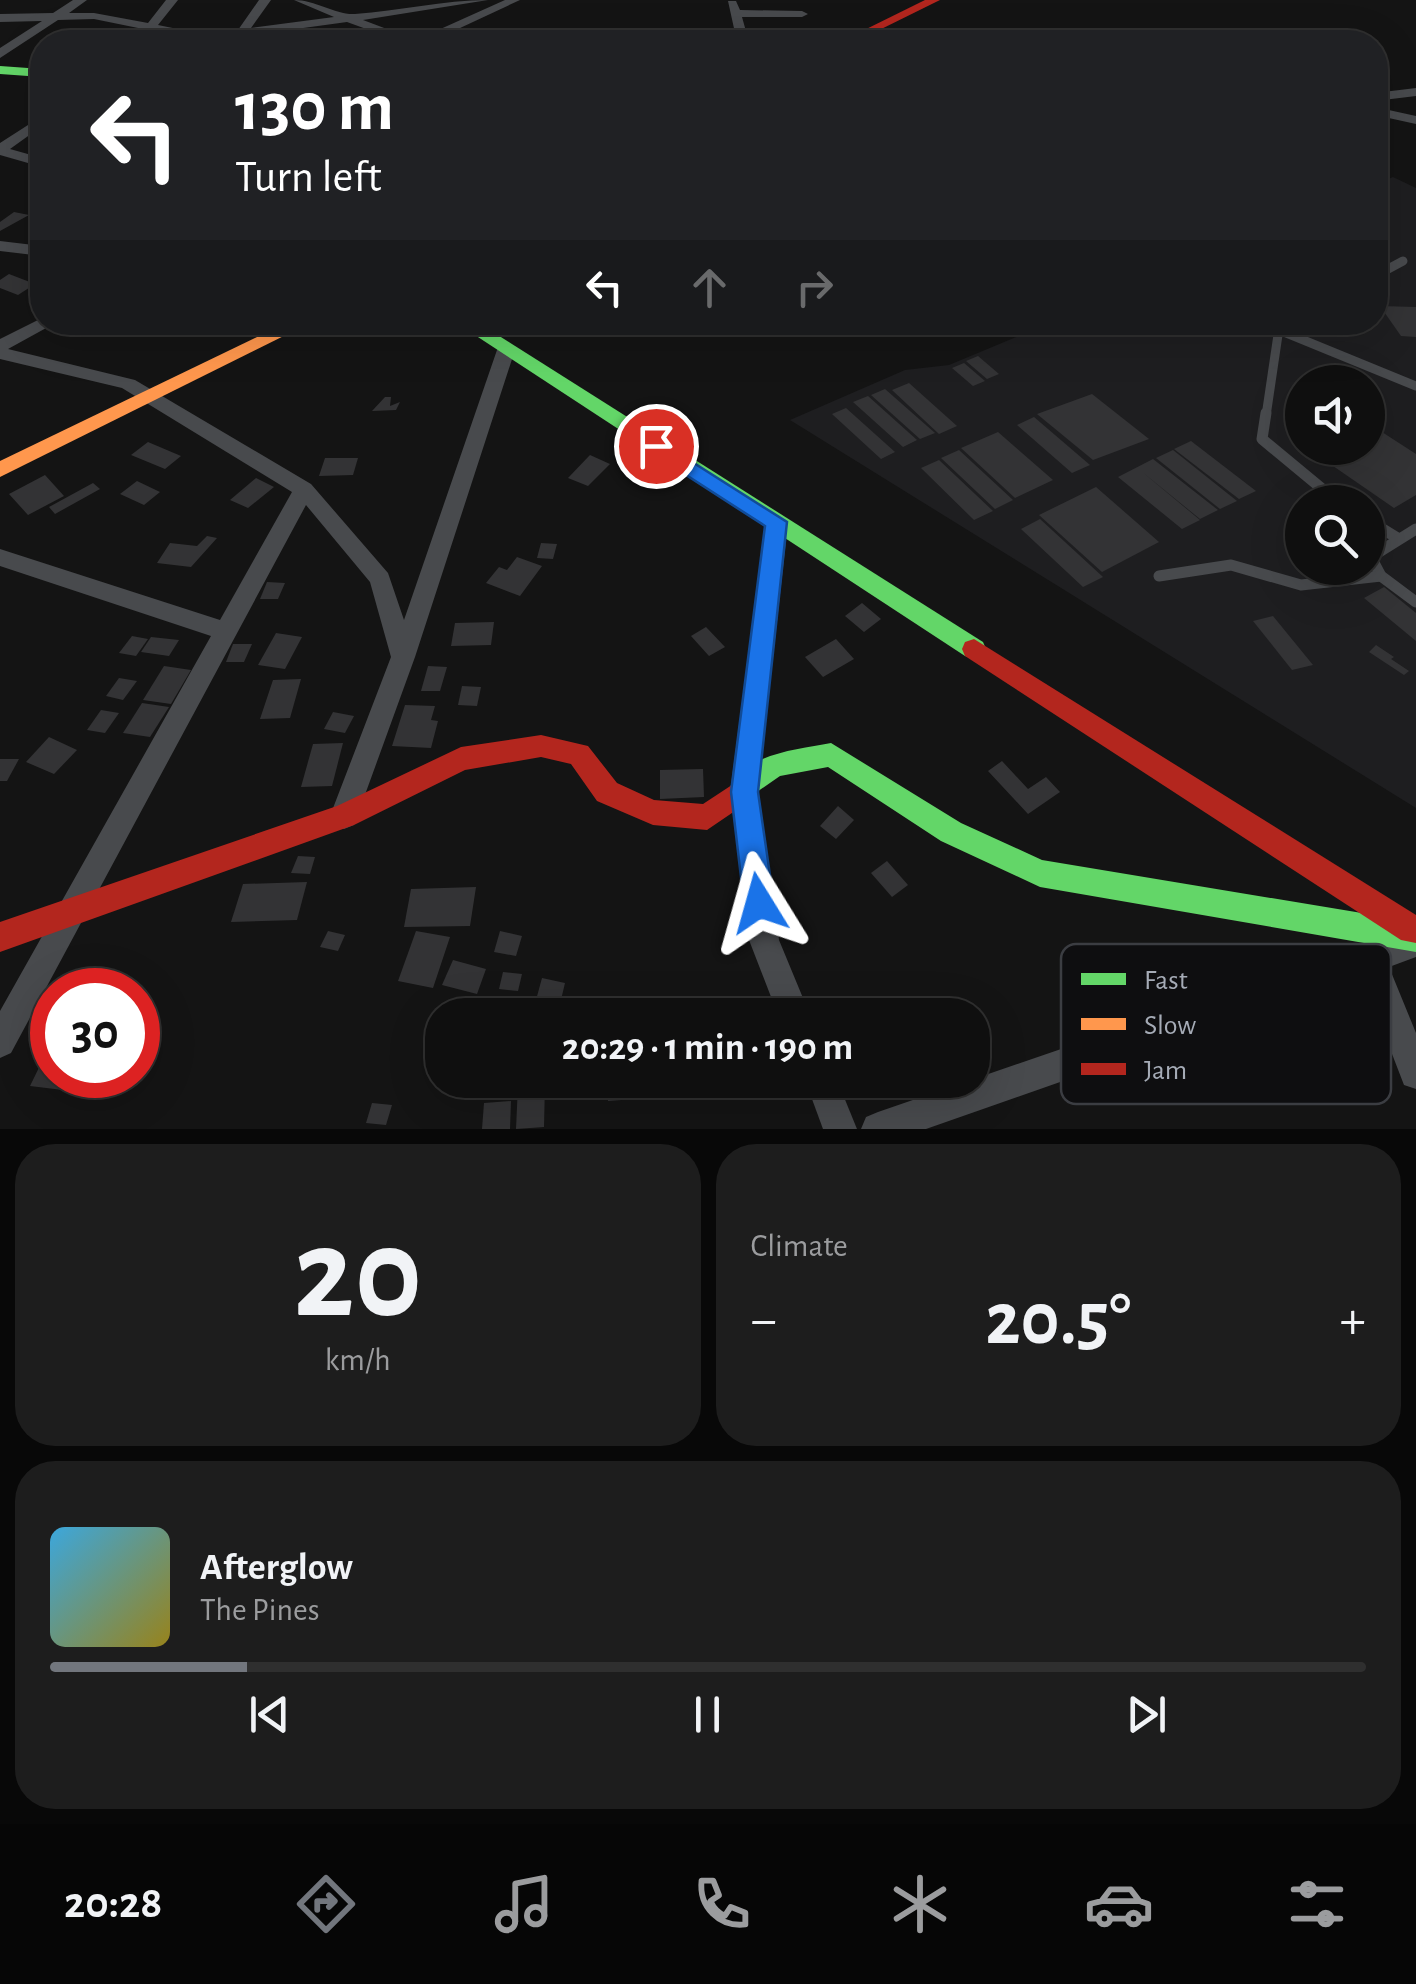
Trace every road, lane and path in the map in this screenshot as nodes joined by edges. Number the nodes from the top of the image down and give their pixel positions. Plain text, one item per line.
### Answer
1 (81, 0) edge
2 (172, 0) edge
3 (265, 0) edge
4 (300, 0) edge
5 (472, 0) edge
6 (482, 0) edge
7 (514, 0) edge
8 (942, 3) edge
9 (733, 7) edge
10 (802, 14) dead end
11 (59, 17) junction
12 (0, 18) edge
13 (352, 18) junction
14 (150, 28) junction
15 (38, 30) edge
16 (160, 30) edge
17 (243, 30) edge
18 (258, 30) edge
19 (382, 30) edge
20 (447, 30) edge
21 (876, 30) edge
22 (896, 30) edge
23 (30, 35) edge
24 (0, 54) edge
25 (0, 70) edge
26 (30, 72) edge
27 (1416, 92) edge
28 (1388, 95) edge
29 (1388, 113) edge
30 (1416, 120) edge
31 (30, 128) edge
32 (0, 149) edge
33 (30, 158) edge
34 (0, 246) edge
35 (30, 250) edge
36 (1403, 261) dead end
37 (1388, 269) edge
38 (30, 332) edge
39 (232, 335) edge
40 (278, 335) edge
41 (484, 335) edge
42 (1282, 335) edge
43 (1306, 335) edge
44 (0, 350) edge
45 (506, 350) junction
46 (128, 384) junction
47 (1416, 386) edge
48 (150, 398) junction
49 (0, 445) edge
50 (0, 470) edge
51 (1317, 485) edge
52 (304, 489) junction
53 (776, 522) junction
54 (1416, 529) edge
55 (1385, 530) edge
56 (1400, 539) junction
57 (1385, 548) edge
58 (0, 557) edge
59 (1159, 576) dead end
60 (1385, 579) edge
61 (1285, 580) edge
62 (1416, 602) edge
63 (224, 632) junction
64 (403, 657) junction
65 (744, 792) junction
66 (344, 816) junction
67 (66, 915) junction
68 (1416, 937) edge
69 (0, 938) edge
70 (1391, 948) edge
71 (787, 998) edge
72 (1391, 1010) edge
73 (0, 1042) edge
74 (1061, 1065) edge
75 (1416, 1073) edge
76 (827, 1098) edge
77 (840, 1129) edge
78 (878, 1129) edge

1 - 11 street
2 - 14 street
3 - 17 street
4 - 13 street
5 - 6 street
5 - 13 street
7 - 20 street
8 - 21 street
8 - 22 street
9 - 10 street
11 - 12 street
11 - 14 street
11 - 15 street
13 - 18 street
13 - 19 street
14 - 16 street
23 - 24 street
25 - 26 street
27 - 28 street
29 - 30 street
31 - 32 street
32 - 33 street
34 - 35 street
36 - 37 lane
38 - 44 street
39 - 46 street
40 - 48 street
41 - 45 street
42 - 51 lane
43 - 47 lane
44 - 46 street
45 - 53 street
45 - 64 street
46 - 48 street
46 - 49 street
48 - 50 street
48 - 52 street
52 - 63 street
52 - 64 street
53 - 65 street
53 - 68 street
54 - 56 lane
55 - 56 lane
56 - 57 lane
58 - 63 street
59 - 61 lane
60 - 62 lane
63 - 67 street
64 - 66 street
65 - 66 street
65 - 68 street
65 - 71 street
66 - 67 street
67 - 69 street
67 - 73 street
68 - 70 street
72 - 75 street
74 - 78 street
76 - 77 street

